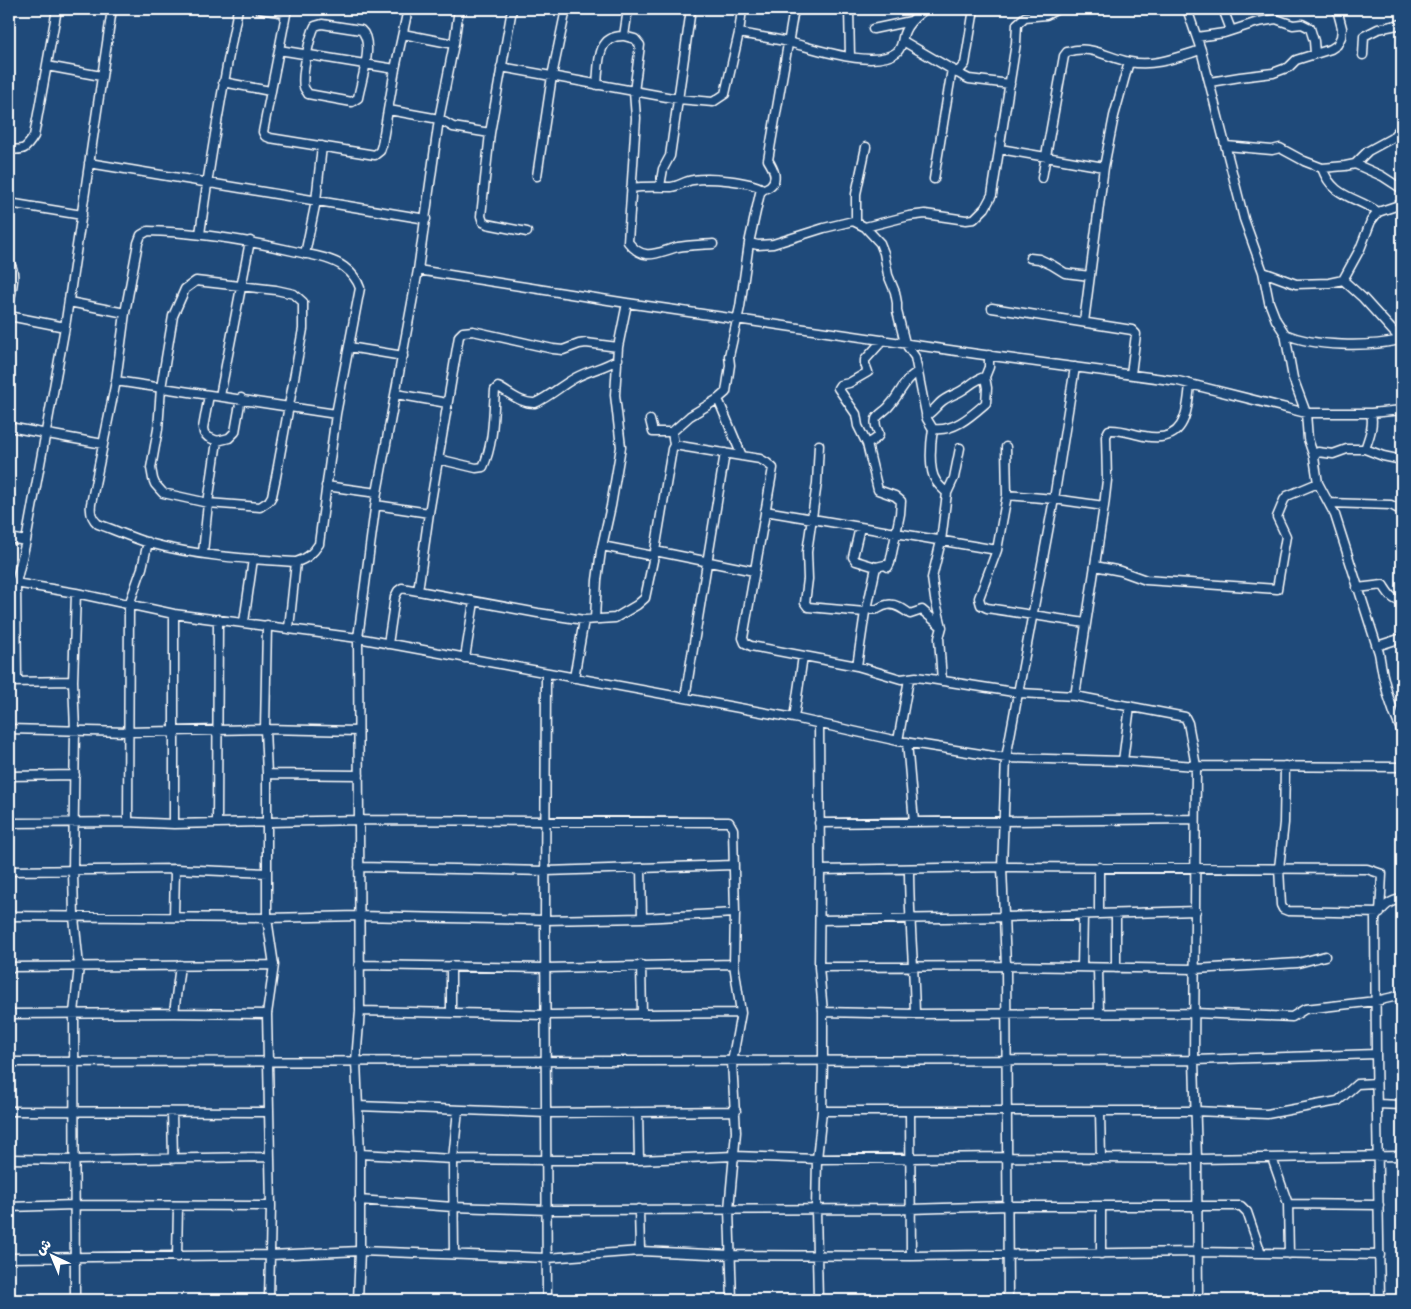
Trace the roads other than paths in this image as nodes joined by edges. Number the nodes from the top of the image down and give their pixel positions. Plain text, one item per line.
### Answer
1 (57, 9) edge
2 (112, 9) edge
3 (238, 9) edge
4 (259, 9) edge
5 (408, 9) edge
6 (459, 9) edge
7 (512, 9) edge
8 (566, 9) edge
9 (628, 9) edge
10 (691, 9) edge
11 (742, 9) edge
12 (794, 9) edge
13 (849, 9) edge
14 (925, 9) edge
15 (974, 9) edge
16 (1058, 9) edge
17 (1187, 9) edge
18 (1223, 9) edge
19 (1337, 9) edge
20 (286, 11) edge
21 (911, 21) junction
22 (1402, 24) edge
23 (873, 29) dead end
24 (1231, 30) junction
25 (739, 33) junction
26 (403, 34) junction
27 (624, 36) junction
28 (1197, 38) junction
29 (903, 41) junction
30 (789, 42) junction
31 (454, 44) junction
32 (279, 50) junction
33 (1201, 50) junction
34 (307, 54) junction
35 (1315, 54) junction
36 (1363, 55) dead end
37 (850, 57) junction
38 (1129, 62) junction
39 (365, 64) junction
40 (47, 66) junction
41 (501, 67) junction
42 (395, 69) junction
43 (954, 71) junction
44 (101, 76) junction
45 (552, 76) junction
46 (223, 82) junction
47 (1210, 82) junction
48 (1010, 84) junction
49 (597, 85) junction
50 (270, 91) junction
51 (634, 92) junction
52 (678, 99) junction
53 (388, 110) junction
54 (439, 120) junction
55 (1402, 126) edge
56 (490, 134) junction
57 (322, 146) junction
58 (1226, 146) junction
59 (866, 147) dead end
60 (9, 149) edge
61 (1000, 150) junction
62 (1046, 157) junction
63 (89, 163) junction
64 (1355, 164) junction
65 (1104, 167) junction
66 (1322, 168) junction
67 (537, 176) dead end
68 (1042, 178) dead end
69 (934, 179) dead end
70 (207, 182) junction
71 (660, 186) junction
72 (632, 188) junction
73 (763, 189) junction
74 (1402, 189) edge
75 (316, 201) junction
76 (9, 203) edge
77 (1402, 204) edge
78 (1378, 212) junction
79 (82, 215) junction
80 (426, 219) junction
81 (856, 222) junction
82 (865, 227) junction
83 (527, 232) dead end
84 (200, 234) junction
85 (250, 241) junction
86 (749, 242) junction
87 (713, 244) dead end
88 (305, 254) junction
89 (1030, 258) dead end
90 (9, 263) edge
91 (418, 270) junction
92 (1263, 272) junction
93 (1090, 276) junction
94 (1343, 280) junction
95 (242, 285) junction
96 (69, 302) junction
97 (627, 303) junction
98 (9, 306) edge
99 (992, 308) dead end
100 (124, 313) junction
101 (9, 316) edge
102 (736, 318) junction
103 (1084, 322) junction
104 (65, 327) junction
105 (1285, 334) junction
106 (883, 340) junction
107 (1401, 340) edge
108 (905, 343) junction
109 (618, 347) junction
110 (349, 348) junction
111 (989, 355) junction
112 (403, 356) junction
113 (618, 359) junction
114 (1075, 367) junction
115 (917, 372) junction
116 (1131, 374) junction
117 (985, 376) junction
118 (116, 381) junction
119 (1190, 384) junction
120 (161, 388) junction
121 (209, 394) junction
122 (396, 394) junction
123 (220, 396) junction
124 (241, 398) junction
125 (718, 400) junction
126 (446, 403) junction
127 (288, 407) junction
128 (1402, 410) edge
129 (1306, 413) junction
130 (1371, 413) junction
131 (336, 414) junction
132 (926, 416) junction
133 (650, 420) dead end
134 (9, 427) edge
135 (933, 429) junction
136 (672, 432) junction
137 (45, 434) junction
138 (217, 441) junction
139 (103, 444) junction
140 (867, 444) junction
141 (674, 445) junction
142 (819, 445) dead end
143 (1006, 447) dead end
144 (960, 448) dead end
145 (1365, 449) junction
146 (725, 454) junction
147 (742, 456) junction
148 (1314, 457) junction
149 (438, 459) junction
150 (1402, 460) edge
151 (1318, 483) junction
152 (326, 486) junction
153 (377, 493) junction
154 (947, 493) junction
155 (1007, 495) junction
156 (1054, 499) junction
157 (208, 503) junction
158 (1329, 503) junction
159 (376, 505) junction
160 (1104, 506) junction
161 (765, 511) junction
162 (1402, 511) edge
163 (429, 513) junction
164 (812, 519) junction
165 (860, 527) junction
166 (895, 533) junction
167 (9, 538) edge
168 (26, 540) junction
169 (941, 541) junction
170 (148, 542) junction
171 (602, 546) junction
172 (996, 550) junction
173 (203, 553) junction
174 (654, 553) junction
175 (253, 559) junction
176 (296, 562) junction
177 (708, 562) junction
178 (876, 566) junction
179 (1094, 566) junction
180 (754, 571) junction
181 (12, 582) edge
182 (1357, 588) junction
183 (418, 591) junction
184 (76, 593) junction
185 (474, 602) junction
186 (1402, 602) edge
187 (129, 606) junction
188 (866, 611) junction
189 (174, 614) junction
190 (1032, 615) junction
191 (218, 619) junction
192 (584, 620) junction
193 (596, 620) junction
194 (244, 622) junction
195 (1085, 623) junction
196 (268, 625) junction
197 (289, 628) junction
198 (942, 628) junction
199 (358, 638) junction
200 (1402, 638) edge
201 (388, 644) junction
202 (1377, 646) junction
203 (803, 656) junction
204 (465, 658) junction
205 (856, 666) junction
206 (546, 673) junction
207 (574, 678) junction
208 (909, 679) junction
209 (942, 681) junction
210 (13, 682) edge
211 (72, 682) junction
212 (1020, 693) junction
213 (1075, 696) junction
214 (685, 698) junction
215 (1130, 706) junction
216 (794, 718) junction
217 (819, 723) junction
218 (9, 728) edge
219 (265, 729) junction
220 (75, 730) junction
221 (216, 730) junction
222 (174, 731) junction
223 (358, 731) junction
224 (128, 732) junction
225 (1402, 732) edge
226 (898, 741) junction
227 (907, 742) junction
228 (1006, 758) junction
229 (1123, 762) junction
230 (1196, 766) junction
231 (1285, 766) junction
232 (1402, 767) edge
233 (266, 774) junction
234 (75, 775) junction
235 (359, 775) junction
236 (9, 776) edge
237 (1195, 819) junction
238 (359, 820) junction
239 (75, 822) junction
240 (128, 822) junction
241 (267, 822) junction
242 (546, 822) junction
243 (914, 822) junction
244 (1004, 822) junction
245 (9, 823) edge
246 (217, 823) junction
247 (819, 823) junction
248 (174, 824) junction
249 (734, 864) junction
250 (359, 867) junction
251 (1002, 867) junction
252 (1099, 867) junction
253 (641, 868) junction
254 (1196, 868) junction
255 (1279, 868) junction
256 (909, 869) junction
257 (175, 870) junction
258 (820, 870) junction
259 (73, 871) junction
260 (546, 871) junction
261 (9, 872) edge
262 (267, 873) junction
263 (1402, 899) edge
264 (1196, 911) junction
265 (735, 912) junction
266 (1380, 913) junction
267 (1099, 914) junction
268 (1116, 914) junction
269 (1083, 915) junction
270 (9, 916) edge
271 (359, 916) junction
272 (74, 917) junction
273 (174, 917) junction
274 (1005, 917) junction
275 (267, 918) junction
276 (642, 918) junction
277 (910, 919) junction
278 (545, 920) junction
279 (820, 920) junction
280 (1325, 956) dead end
281 (734, 964) junction
282 (180, 965) junction
283 (274, 965) junction
284 (359, 965) junction
285 (79, 966) junction
286 (451, 966) junction
287 (641, 966) junction
288 (1006, 966) junction
289 (9, 967) edge
290 (819, 967) junction
291 (914, 967) junction
292 (1082, 967) junction
293 (546, 968) junction
294 (1098, 968) junction
295 (1116, 968) junction
296 (1195, 969) junction
297 (1402, 995) edge
298 (1376, 1001) junction
299 (360, 1011) junction
300 (823, 1012) junction
301 (74, 1013) junction
302 (174, 1013) junction
303 (451, 1013) junction
304 (741, 1013) junction
305 (1007, 1013) junction
306 (1099, 1013) junction
307 (1195, 1013) junction
308 (9, 1014) edge
309 (267, 1014) junction
310 (642, 1014) junction
311 (915, 1014) junction
312 (546, 1015) junction
313 (1376, 1054) junction
314 (1007, 1059) junction
315 (823, 1060) junction
316 (1194, 1060) junction
317 (356, 1061) junction
318 (9, 1062) edge
319 (74, 1062) junction
320 (267, 1062) junction
321 (545, 1062) junction
322 (732, 1062) junction
323 (1376, 1083) junction
324 (1377, 1104) junction
325 (1402, 1105) edge
326 (358, 1106) junction
327 (458, 1110) junction
328 (822, 1110) junction
329 (9, 1111) edge
330 (736, 1111) junction
331 (910, 1111) junction
332 (74, 1112) junction
333 (172, 1112) junction
334 (269, 1112) junction
335 (1007, 1112) junction
336 (1100, 1112) junction
337 (1195, 1112) junction
338 (546, 1113) junction
339 (638, 1113) junction
340 (360, 1154) junction
341 (734, 1156) junction
342 (1402, 1156) edge
343 (270, 1157) junction
344 (1008, 1157) junction
345 (1378, 1157) junction
346 (910, 1158) junction
347 (1101, 1158) junction
348 (1272, 1158) junction
349 (9, 1159) edge
350 (172, 1159) junction
351 (454, 1159) junction
352 (1197, 1159) junction
353 (75, 1160) junction
354 (546, 1160) junction
355 (639, 1160) junction
356 (817, 1160) junction
357 (358, 1200) junction
358 (1288, 1204) junction
359 (75, 1205) junction
360 (1379, 1205) junction
361 (178, 1206) junction
362 (271, 1206) junction
363 (1008, 1206) junction
364 (1101, 1206) junction
365 (1197, 1206) junction
366 (9, 1207) edge
367 (453, 1207) junction
368 (729, 1208) junction
369 (639, 1209) junction
370 (816, 1209) junction
371 (910, 1209) junction
372 (547, 1210) junction
373 (360, 1251) junction
374 (640, 1251) junction
375 (1196, 1252) junction
376 (1261, 1253) junction
377 (454, 1254) junction
378 (1100, 1254) junction
379 (1289, 1254) junction
380 (270, 1255) junction
381 (731, 1255) junction
382 (1008, 1255) junction
383 (1380, 1255) junction
384 (818, 1256) junction
385 (911, 1256) junction
386 (176, 1257) junction
387 (9, 1258) edge
388 (75, 1258) junction
389 (546, 1258) junction
390 (75, 1300) edge
391 (269, 1300) edge
392 (358, 1300) edge
393 (547, 1300) edge
394 (732, 1300) edge
395 (818, 1300) edge
396 (1008, 1300) edge
397 (1198, 1300) edge
398 (1380, 1300) edge

1 - 40 street
2 - 44 street
3 - 46 street
4 - 20 street
5 - 26 street
6 - 31 street
7 - 41 street
8 - 45 street
9 - 27 street
10 - 52 street
11 - 25 street
12 - 30 street
13 - 37 street
14 - 21 street
15 - 43 street
16 - 48 street
17 - 28 street
18 - 24 street
19 - 35 street
20 - 32 street
21 - 23 street
21 - 29 street
22 - 36 street
24 - 28 street
24 - 35 street
25 - 30 street
25 - 52 street
26 - 31 street
26 - 42 street
27 - 49 street
27 - 51 street
28 - 33 street
29 - 37 street
29 - 43 street
30 - 37 street
30 - 73 street
31 - 54 street
32 - 34 street
32 - 50 street
33 - 38 street
33 - 47 street
34 - 39 street
34 - 39 street
34 - 39 street
35 - 47 street
38 - 62 street
38 - 65 street
39 - 42 street
40 - 44 street
40 - 60 street
41 - 45 street
41 - 56 street
42 - 53 street
43 - 48 street
43 - 69 street
44 - 63 street
45 - 49 street
45 - 67 street
46 - 50 street
46 - 70 street
47 - 58 street
48 - 61 street
49 - 51 street
50 - 57 street
51 - 52 street
51 - 72 street
52 - 71 street
53 - 54 street
53 - 57 street
54 - 56 street
54 - 80 street
55 - 64 street
56 - 83 street
57 - 75 street
58 - 66 street
58 - 92 street
59 - 81 street
61 - 62 street
61 - 82 street
62 - 65 street
62 - 68 street
63 - 70 street
63 - 79 street
64 - 66 street
64 - 74 street
65 - 93 street
66 - 78 street
70 - 75 street
70 - 84 street
71 - 72 street
71 - 73 street
72 - 87 street
73 - 86 street
75 - 80 street
75 - 88 street
76 - 79 street
77 - 78 street
78 - 94 street
79 - 96 street
80 - 91 street
81 - 82 street
81 - 86 street
82 - 108 street
84 - 85 street
84 - 100 street
85 - 88 street
85 - 95 street
86 - 102 street
88 - 110 street
89 - 93 street
90 - 98 street
91 - 97 street
91 - 112 street
92 - 94 street
92 - 105 street
93 - 103 street
94 - 107 street
95 - 120 street
95 - 123 street
95 - 127 street
96 - 100 street
96 - 104 street
97 - 102 street
97 - 109 street
99 - 103 street
100 - 118 street
101 - 104 street
102 - 106 street
102 - 125 street
103 - 116 street
104 - 137 street
105 - 107 street
105 - 129 street
106 - 108 street
106 - 140 street
108 - 111 street
108 - 115 street
109 - 113 street
109 - 126 street
110 - 112 street
110 - 131 street
111 - 114 street
111 - 117 street
112 - 122 street
113 - 149 street
113 - 171 street
114 - 116 street
114 - 156 street
115 - 132 street
115 - 140 street
116 - 119 street
117 - 132 street
117 - 135 street
118 - 120 street
118 - 139 street
119 - 129 street
119 - 160 street
120 - 121 street
120 - 157 street
121 - 123 street
121 - 138 street
122 - 126 street
122 - 153 street
123 - 124 street
124 - 127 street
124 - 138 street
125 - 136 street
125 - 147 street
126 - 149 street
127 - 131 street
127 - 157 street
128 - 130 street
129 - 130 street
129 - 148 street
130 - 145 street
131 - 152 street
132 - 135 street
133 - 136 street
134 - 137 street
135 - 154 street
136 - 141 street
137 - 139 street
137 - 168 street
138 - 157 street
139 - 170 street
140 - 166 street
141 - 146 street
141 - 174 street
142 - 164 street
143 - 155 street
144 - 154 street
145 - 148 street
145 - 150 street
146 - 147 street
146 - 177 street
147 - 161 street
148 - 151 street
149 - 163 street
151 - 158 street
151 - 179 street
152 - 153 street
152 - 176 street
153 - 159 street
154 - 169 street
155 - 156 street
155 - 172 street
156 - 160 street
156 - 190 street
157 - 173 street
158 - 162 street
158 - 182 street
159 - 163 street
159 - 199 street
160 - 179 street
161 - 164 street
161 - 180 street
163 - 183 street
164 - 165 street
164 - 188 street
165 - 166 street
165 - 178 street
166 - 169 street
166 - 178 street
167 - 168 street
168 - 181 street
169 - 172 street
169 - 198 street
170 - 173 street
170 - 187 street
171 - 174 street
171 - 193 street
172 - 190 street
173 - 175 street
174 - 177 street
174 - 193 street
175 - 176 street
175 - 194 street
176 - 197 street
177 - 180 street
177 - 214 street
178 - 188 street
179 - 195 street
180 - 203 street
181 - 184 street
181 - 210 street
182 - 186 street
182 - 202 street
183 - 185 street
183 - 201 street
184 - 187 street
184 - 211 street
185 - 192 street
185 - 204 street
187 - 189 street
187 - 224 street
188 - 198 street
188 - 205 street
189 - 191 street
189 - 222 street
190 - 195 street
190 - 212 street
191 - 194 street
191 - 221 street
192 - 193 street
192 - 207 street
194 - 196 street
195 - 213 street
196 - 197 street
196 - 219 street
197 - 199 street
198 - 209 street
199 - 201 street
199 - 223 street
200 - 202 street
201 - 204 street
202 - 225 street
203 - 205 street
203 - 216 street
204 - 206 street
205 - 208 street
206 - 207 street
206 - 242 street
207 - 214 street
208 - 209 street
208 - 226 street
209 - 212 street
210 - 211 street
211 - 220 street
212 - 213 street
212 - 228 street
213 - 215 street
214 - 216 street
215 - 229 street
215 - 230 street
216 - 217 street
217 - 226 street
217 - 247 street
218 - 220 street
219 - 221 street
219 - 223 street
219 - 233 street
220 - 224 street
220 - 234 street
221 - 222 street
221 - 246 street
222 - 224 street
222 - 248 street
223 - 235 street
224 - 240 street
226 - 227 street
227 - 228 street
227 - 243 street
228 - 229 street
228 - 244 street
229 - 230 street
230 - 231 street
230 - 237 street
231 - 232 street
231 - 255 street
233 - 235 street
233 - 241 street
234 - 236 street
234 - 239 street
235 - 238 street
237 - 244 street
237 - 254 street
238 - 241 street
238 - 242 street
238 - 250 street
239 - 240 street
239 - 245 street
239 - 259 street
240 - 248 street
241 - 246 street
241 - 262 street
242 - 249 street
242 - 260 street
243 - 244 street
243 - 247 street
244 - 251 street
246 - 248 street
247 - 258 street
249 - 253 street
249 - 265 street
250 - 260 street
250 - 271 street
251 - 252 street
251 - 256 street
251 - 274 street
252 - 254 street
252 - 267 street
253 - 260 street
253 - 276 street
254 - 255 street
254 - 264 street
255 - 266 street
255 - 266 street
256 - 258 street
256 - 277 street
257 - 259 street
257 - 262 street
257 - 273 street
258 - 279 street
259 - 261 street
259 - 272 street
260 - 278 street
262 - 275 street
263 - 266 street
264 - 268 street
264 - 296 street
265 - 276 street
265 - 281 street
266 - 298 street
267 - 268 street
267 - 269 street
268 - 295 street
269 - 274 street
269 - 292 street
270 - 272 street
271 - 275 street
271 - 278 street
271 - 284 street
272 - 273 street
272 - 285 street
273 - 275 street
274 - 277 street
274 - 288 street
275 - 283 street
276 - 278 street
277 - 279 street
277 - 291 street
278 - 293 street
279 - 290 street
280 - 296 street
281 - 287 street
281 - 304 street
282 - 283 street
282 - 285 street
282 - 302 street
283 - 309 street
284 - 286 street
284 - 299 street
285 - 289 street
285 - 301 street
286 - 293 street
286 - 303 street
287 - 293 street
287 - 310 street
288 - 291 street
288 - 292 street
288 - 305 street
290 - 291 street
290 - 300 street
291 - 311 street
292 - 294 street
293 - 312 street
294 - 295 street
294 - 306 street
295 - 296 street
296 - 307 street
297 - 298 street
298 - 307 street
298 - 313 street
299 - 303 street
299 - 317 street
300 - 311 street
300 - 315 street
301 - 302 street
301 - 308 street
301 - 319 street
302 - 309 street
303 - 312 street
304 - 310 street
304 - 322 street
305 - 306 street
305 - 311 street
305 - 314 street
306 - 307 street
307 - 316 street
309 - 320 street
310 - 312 street
312 - 321 street
313 - 316 street
313 - 323 street
314 - 315 street
314 - 316 street
314 - 335 street
315 - 322 street
315 - 328 street
316 - 337 street
317 - 320 street
317 - 321 street
317 - 326 street
318 - 319 street
319 - 320 street
319 - 332 street
320 - 334 street
321 - 322 street
321 - 338 street
322 - 330 street
323 - 324 street
323 - 337 street
324 - 325 street
324 - 345 street
326 - 327 street
326 - 340 street
327 - 338 street
327 - 351 street
328 - 331 street
328 - 356 street
329 - 332 street
330 - 339 street
330 - 341 street
331 - 335 street
331 - 346 street
332 - 333 street
332 - 353 street
333 - 334 street
333 - 350 street
334 - 343 street
335 - 336 street
335 - 344 street
336 - 337 street
336 - 347 street
337 - 352 street
338 - 339 street
338 - 354 street
339 - 355 street
340 - 351 street
340 - 357 street
341 - 355 street
341 - 356 street
341 - 368 street
342 - 345 street
343 - 350 street
343 - 362 street
344 - 346 street
344 - 347 street
344 - 363 street
345 - 348 street
345 - 360 street
346 - 356 street
346 - 371 street
347 - 352 street
348 - 352 street
348 - 358 street
349 - 353 street
350 - 353 street
351 - 354 street
351 - 367 street
352 - 365 street
353 - 359 street
354 - 355 street
354 - 372 street
356 - 370 street
357 - 367 street
357 - 373 street
358 - 360 street
358 - 379 street
359 - 361 street
359 - 366 street
359 - 388 street
360 - 383 street
361 - 362 street
361 - 386 street
362 - 380 street
363 - 364 street
363 - 371 street
363 - 382 street
364 - 365 street
364 - 378 street
365 - 375 street
365 - 376 street
367 - 372 street
367 - 377 street
368 - 369 street
368 - 370 street
368 - 381 street
369 - 372 street
369 - 374 street
370 - 371 street
370 - 384 street
371 - 385 street
372 - 389 street
373 - 377 street
373 - 380 street
373 - 392 street
374 - 381 street
374 - 389 street
375 - 376 street
375 - 378 street
375 - 397 street
376 - 379 street
377 - 389 street
378 - 382 street
379 - 383 street
380 - 386 street
380 - 391 street
381 - 384 street
381 - 394 street
382 - 385 street
382 - 396 street
383 - 398 street
384 - 385 street
384 - 395 street
386 - 388 street
387 - 388 street
388 - 390 street
389 - 393 street

